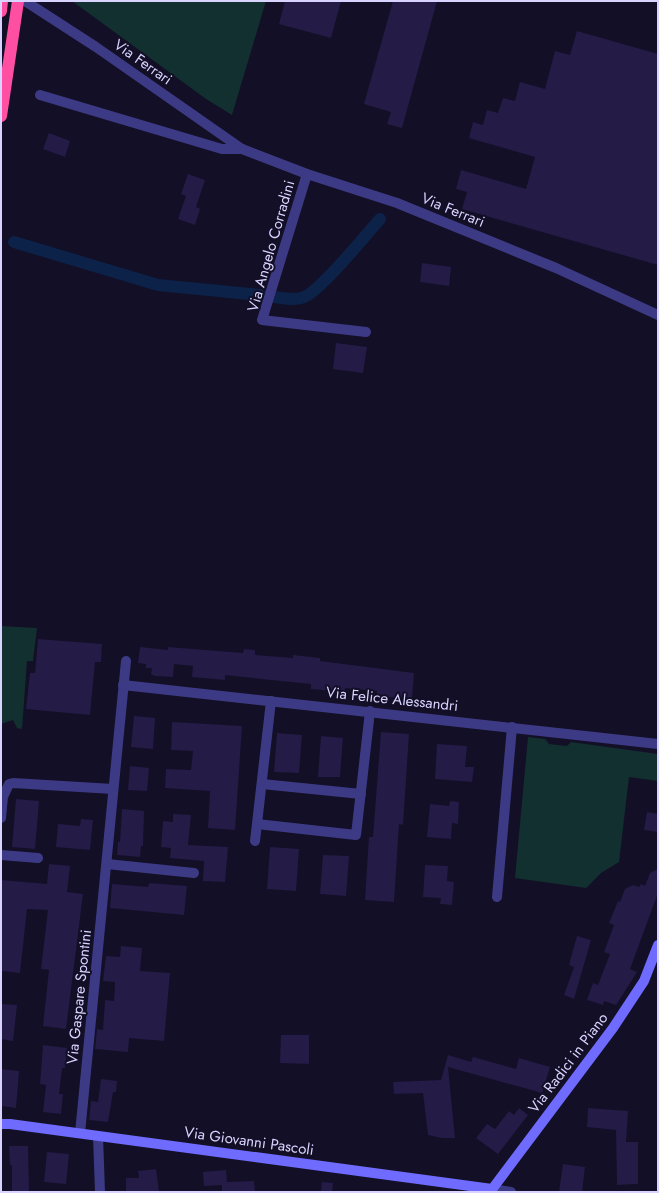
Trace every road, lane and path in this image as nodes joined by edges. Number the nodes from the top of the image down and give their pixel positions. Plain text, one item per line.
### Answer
1 (2, 1) edge
2 (18, 1) edge
3 (25, 1) edge
4 (1, 11) edge
5 (40, 95) dead end
6 (1, 116) edge
7 (242, 149) junction
8 (307, 174) junction
9 (655, 312) edge
10 (366, 332) dead end
11 (126, 661) dead end
12 (123, 684) junction
13 (271, 701) junction
14 (370, 711) junction
15 (512, 727) junction
16 (658, 744) edge
17 (262, 784) junction
18 (113, 790) junction
19 (361, 794) junction
20 (1, 818) edge
21 (257, 824) junction
22 (256, 841) dead end
23 (1, 854) edge
24 (38, 858) dead end
25 (107, 864) junction
26 (194, 873) dead end
27 (497, 898) dead end
28 (658, 945) edge
29 (1, 1124) edge
30 (80, 1133) junction
31 (98, 1136) junction
32 (491, 1191) edge
33 (100, 1192) edge
34 (510, 1192) edge

1 - 4 highway
2 - 6 highway
3 - 7 street, Via Ferrari
5 - 7 street, Via Ferrari
7 - 8 street, Via Ferrari
8 - 9 street, Via Ferrari
8 - 10 street, Via Angelo Corradini
11 - 12 street, Via Gaspare Spontini
12 - 13 street, Via Felice Alessandri
12 - 18 street, Via Gaspare Spontini
13 - 14 street, Via Felice Alessandri
13 - 17 street
14 - 15 street, Via Felice Alessandri
14 - 19 street
15 - 16 street, Via Felice Alessandri
15 - 27 street
17 - 19 street
17 - 21 street
18 - 20 street
18 - 25 street, Via Gaspare Spontini
19 - 21 street
21 - 22 street
23 - 24 street
25 - 26 street
25 - 30 street, Via Gaspare Spontini
28 - 32 street, Via Radici in Piano
29 - 30 street, Via Giovanni Pascoli
30 - 31 street, Via Giovanni Pascoli
31 - 32 street, Via Giovanni Pascoli
31 - 33 street
32 - 34 street

